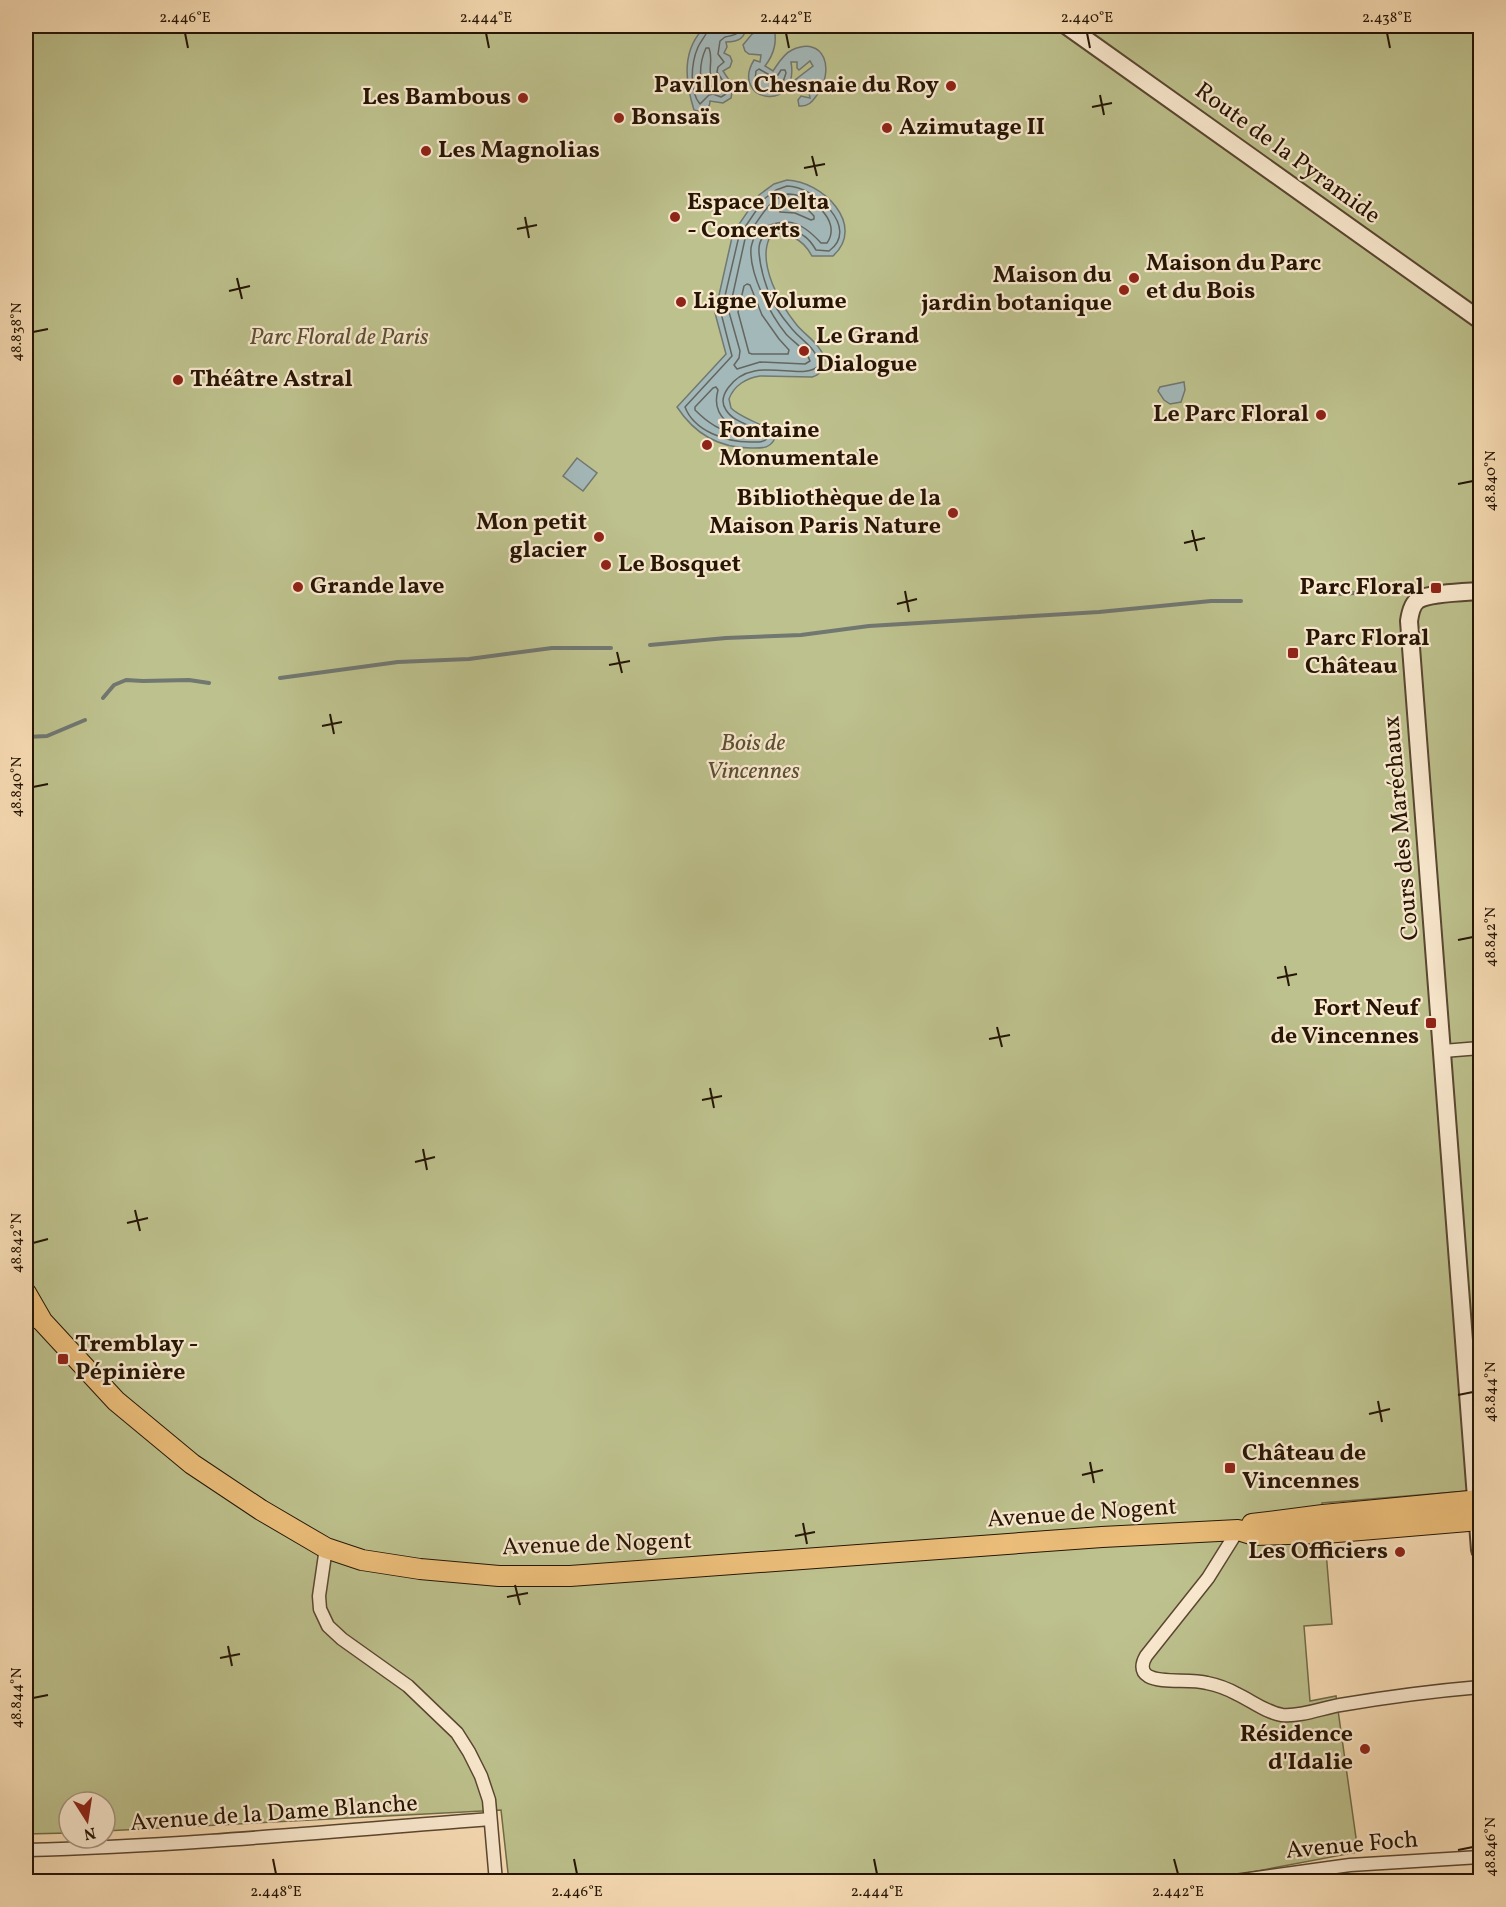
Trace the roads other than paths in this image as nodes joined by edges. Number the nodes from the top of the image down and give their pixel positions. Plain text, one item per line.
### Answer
1 (1067, 26) edge
2 (1480, 320) edge
3 (1480, 591) edge
4 (1480, 1048) edge
5 (1443, 1051) junction
6 (26, 1293) edge
7 (26, 1310) edge
8 (42, 1322) junction
9 (1478, 1497) edge
10 (1479, 1520) edge
11 (1238, 1530) junction
12 (326, 1548) junction
13 (1480, 1550) edge
14 (1480, 1687) edge
15 (490, 1819) junction
16 (26, 1850) edge
17 (1480, 1857) edge
18 (496, 1881) edge
19 (1228, 1881) edge

1 - 2 street, Route de la Pyramide
3 - 5 street, Cours des Maréchaux
4 - 5 street
5 - 9 street, Cours des Maréchaux
6 - 8 main road, Avenue de Nogent
7 - 8 main road, Avenue de Nogent
8 - 12 main road, Avenue de Nogent
9 - 10 street, Cours des Maréchaux
9 - 11 main road, Avenue de Nogent
10 - 11 main road, Avenue de Nogent
10 - 13 street, Cours des Maréchaux
11 - 12 main road, Avenue de Nogent
11 - 14 street
12 - 15 street
15 - 16 street, Avenue de la Dame Blanche
15 - 18 street
17 - 19 street, Avenue Foch

